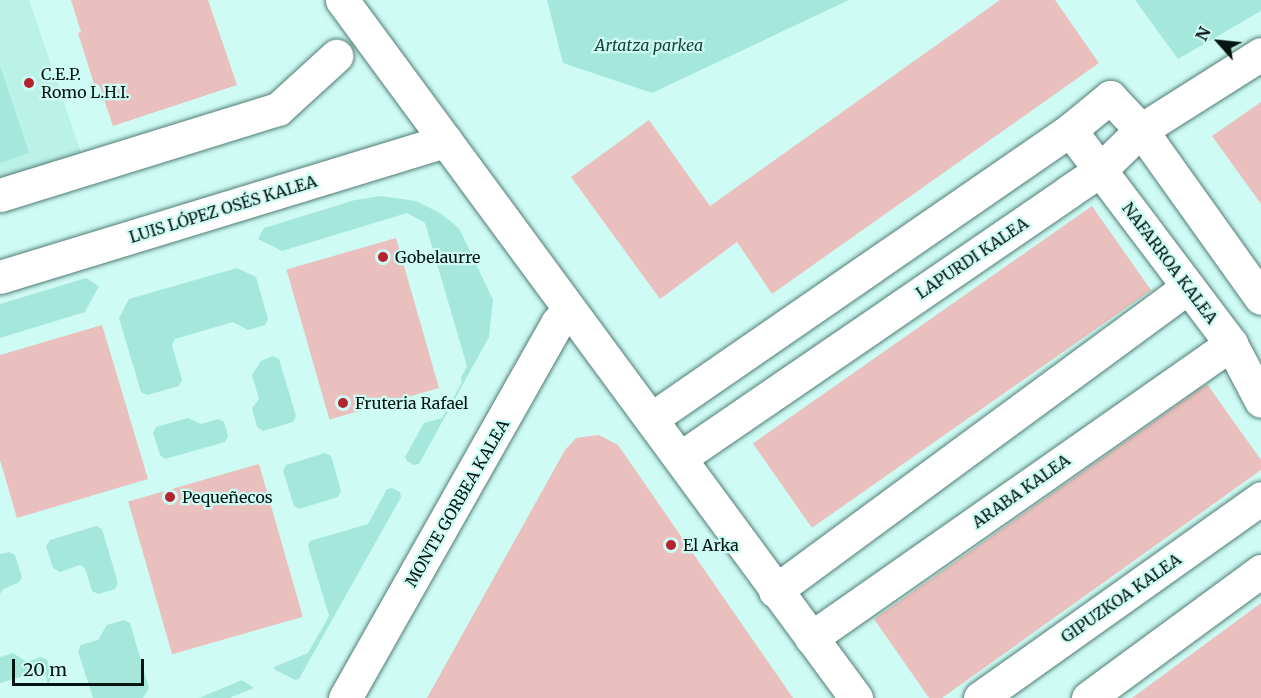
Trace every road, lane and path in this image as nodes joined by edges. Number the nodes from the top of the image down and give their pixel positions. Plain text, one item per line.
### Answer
1 (342, 0) edge
2 (1261, 54) edge
3 (336, 56) dead end
4 (1070, 130) junction
5 (1141, 130) junction
6 (446, 141) junction
7 (1099, 171) junction
8 (0, 195) edge
9 (0, 277) edge
10 (1188, 287) junction
11 (1261, 298) edge
12 (569, 309) junction
13 (1231, 344) junction
14 (1261, 401) edge
15 (651, 419) junction
16 (680, 458) junction
17 (1261, 498) edge
18 (1261, 571) edge
19 (775, 591) junction
20 (811, 638) junction
21 (345, 698) edge
22 (856, 698) edge
23 (980, 698) edge
24 (1088, 698) edge

1 - 6 street
2 - 5 street, LAPURDI KALEA
3 - 8 street
4 - 5 street
4 - 7 street, NAFARROA KALEA
4 - 15 street
5 - 7 street, LAPURDI KALEA
5 - 11 street
6 - 9 street, LUIS LÓPEZ OSÉS KALEA
6 - 12 street
7 - 10 street, NAFARROA KALEA
7 - 16 street, LAPURDI KALEA
10 - 13 street, NAFARROA KALEA
10 - 19 street
12 - 15 street
12 - 21 street, MONTE GORBEA KALEA
13 - 14 street, NAFARROA KALEA
13 - 20 street, ARABA KALEA
15 - 16 street
16 - 19 street
17 - 23 street, GIPUZKOA KALEA
18 - 24 street
19 - 20 street
20 - 22 street

